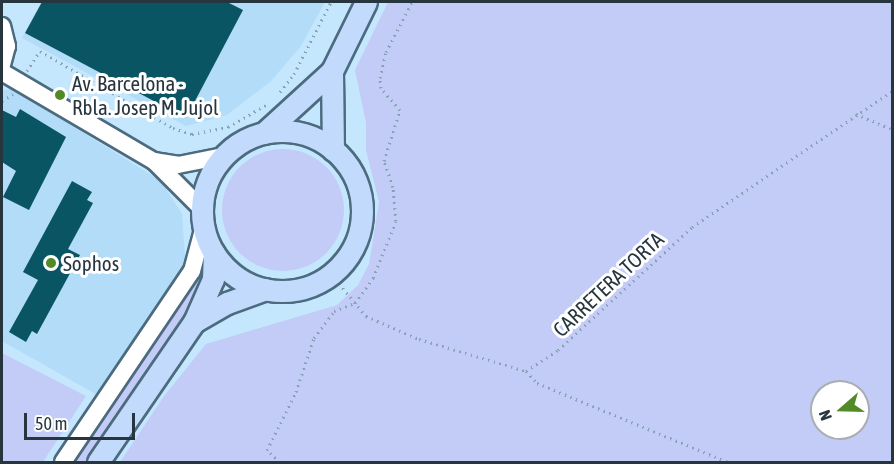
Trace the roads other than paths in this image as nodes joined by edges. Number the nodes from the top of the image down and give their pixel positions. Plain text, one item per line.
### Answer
1 (366, 2) edge
2 (2, 26) edge
3 (2, 65) edge
4 (332, 71) junction
5 (2, 72) edge
6 (263, 133) junction
7 (333, 150) junction
8 (224, 156) junction
9 (154, 161) junction
10 (203, 218) junction
11 (214, 253) junction
12 (266, 289) junction
13 (194, 322) junction
14 (63, 462) edge
15 (98, 462) edge

1 - 4 main road
2 - 3 street
4 - 6 main road
4 - 7 main road
5 - 9 street
6 - 7 main road
6 - 8 main road
7 - 12 main road
8 - 9 street
8 - 10 main road
9 - 10 street
10 - 11 main road
10 - 14 street
11 - 12 main road
11 - 13 main road
12 - 13 main road
13 - 15 main road

